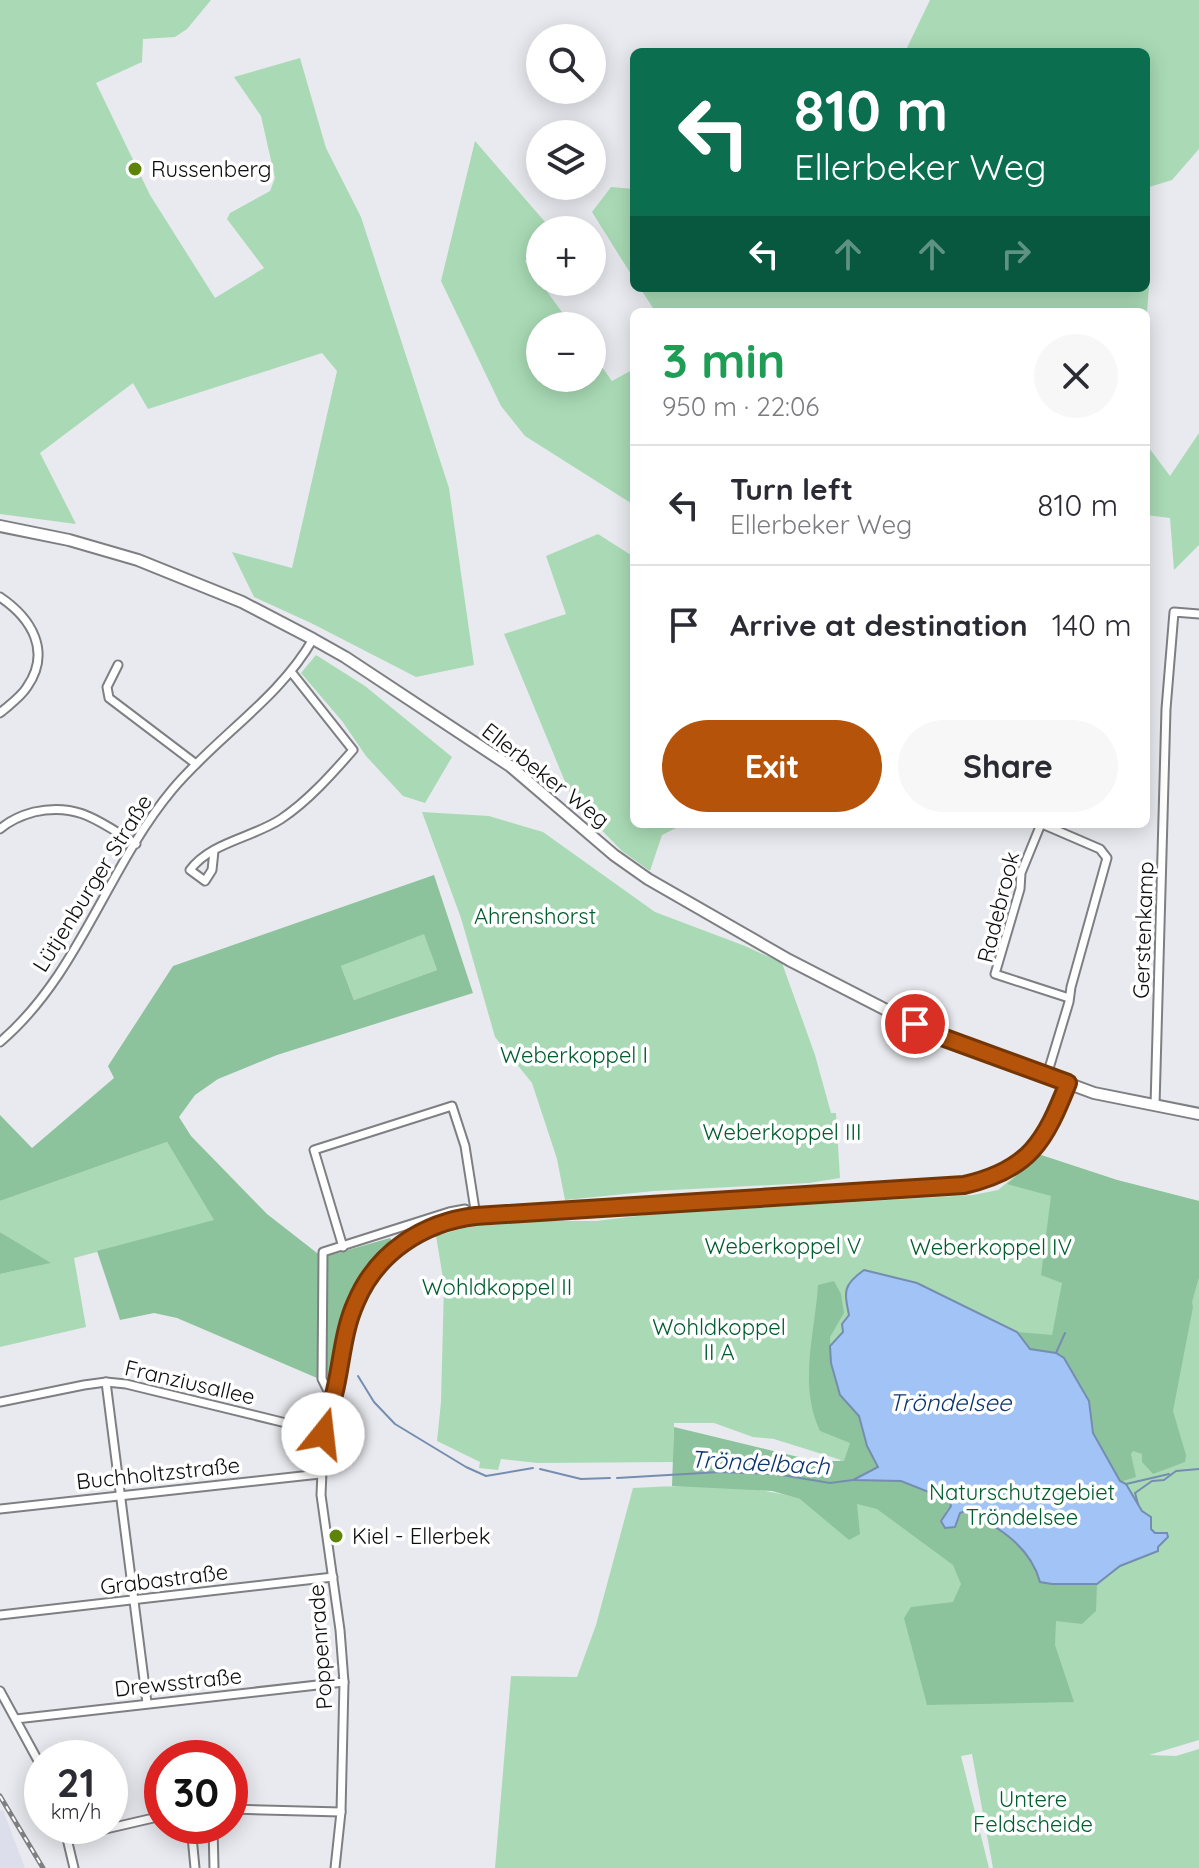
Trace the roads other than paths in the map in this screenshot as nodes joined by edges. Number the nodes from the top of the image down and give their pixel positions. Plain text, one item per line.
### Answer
1 (0, 526) edge
2 (0, 597) edge
3 (1199, 614) edge
4 (313, 639) junction
5 (118, 665) dead end
6 (292, 673) junction
7 (0, 713) edge
8 (196, 764) junction
9 (1040, 828) edge
10 (1051, 828) edge
11 (0, 829) edge
12 (136, 844) junction
13 (214, 851) dead end
14 (1069, 998) junction
15 (0, 1042) edge
16 (1047, 1075) junction
17 (1068, 1083) junction
18 (1155, 1106) junction
19 (1199, 1114) edge
20 (476, 1216) junction
21 (343, 1247) junction
22 (106, 1382) junction
23 (335, 1392) junction
24 (0, 1402) edge
25 (324, 1425) junction
26 (320, 1474) junction
27 (118, 1496) junction
28 (0, 1509) edge
29 (333, 1577) junction
30 (134, 1601) junction
31 (0, 1615) edge
32 (344, 1682) junction
33 (0, 1691) edge
34 (147, 1703) junction
35 (16, 1719) junction
36 (27, 1740) edge
37 (248, 1809) edge
38 (341, 1812) junction
39 (68, 1844) edge
40 (193, 1844) edge
41 (213, 1844) edge
42 (74, 1868) edge
43 (195, 1868) edge
44 (214, 1868) edge
45 (335, 1868) edge

1 - 4 street, Ellerbeker Weg
2 - 7 street
3 - 18 street, Gerstenkamp
4 - 6 street, Lütjenburger Straße
4 - 16 street, Ellerbeker Weg
5 - 8 street
6 - 8 street, Lütjenburger Straße
6 - 13 street
8 - 12 street, Lütjenburger Straße
9 - 14 street, Radebrook
10 - 14 street, Radebrook
11 - 12 street
12 - 15 street, Lütjenburger Straße
14 - 16 street, Radebrook
16 - 17 street, Ellerbeker Weg
17 - 18 street, Ellerbeker Weg
17 - 20 street
18 - 19 street, Ellerbeker Weg
20 - 21 street
20 - 21 street
20 - 23 street, Poppenrade
21 - 23 street
22 - 24 street, Franziusallee
22 - 25 street, Franziusallee
22 - 27 street
23 - 25 street, Poppenrade
25 - 26 street, Poppenrade
26 - 27 street, Buchholtzstraße
26 - 29 street, Poppenrade
27 - 28 street, Buchholtzstraße
27 - 30 street
29 - 30 street, Grabastraße
29 - 32 street, Poppenrade
30 - 31 street, Grabastraße
30 - 34 street
32 - 34 street, Drewsstraße
32 - 38 street, Poppenrade
33 - 35 street
34 - 35 street, Drewsstraße
35 - 36 street
37 - 38 street
38 - 45 street, Poppenrade
39 - 42 street
40 - 43 street
41 - 44 street

